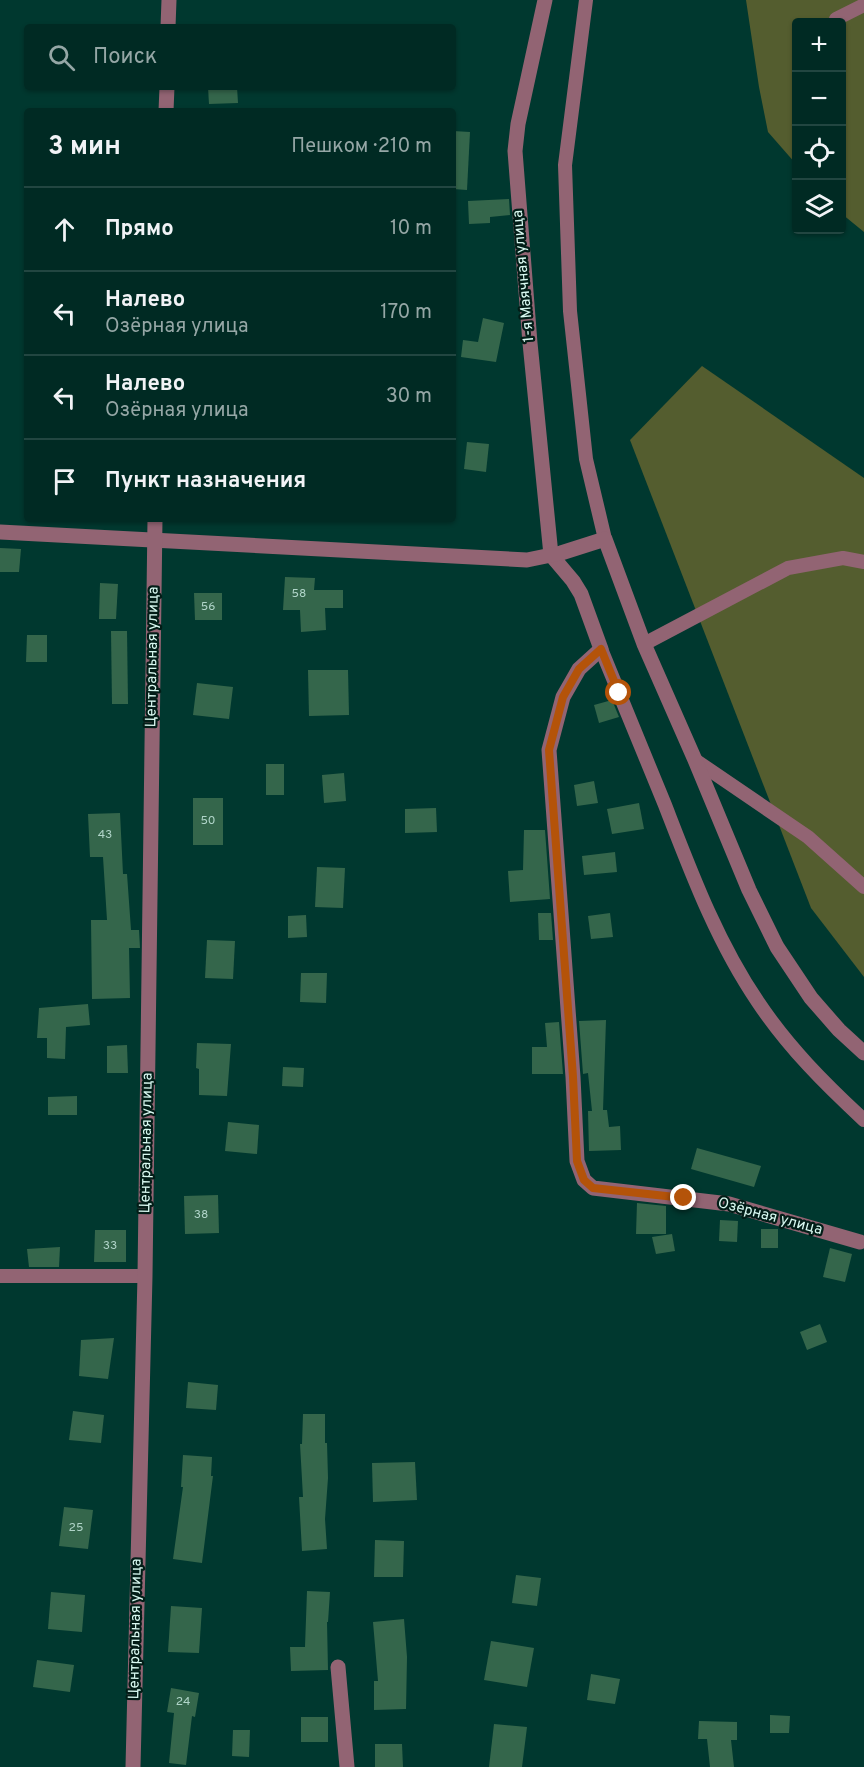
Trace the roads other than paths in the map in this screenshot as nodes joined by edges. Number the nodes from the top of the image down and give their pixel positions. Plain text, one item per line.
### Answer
1 (169, 0) edge
2 (545, 0) edge
3 (586, 0) edge
4 (864, 5) edge
5 (838, 18) edge
6 (168, 24) edge
7 (167, 90) edge
8 (166, 108) edge
9 (155, 522) edge
10 (0, 532) edge
11 (605, 539) junction
12 (154, 540) junction
13 (551, 555) junction
14 (864, 562) edge
15 (644, 644) junction
16 (601, 649) junction
17 (695, 760) junction
18 (864, 887) edge
19 (864, 1053) edge
20 (864, 1120) edge
21 (860, 1242) dead end
22 (0, 1276) edge
23 (145, 1276) junction
24 (338, 1667) dead end
25 (133, 1767) edge
26 (347, 1767) edge

1 - 6 street
2 - 13 street, 1-я Маячная улица
3 - 11 lane
4 - 5 lane
7 - 8 street
9 - 12 street, Центральная улица
10 - 12 street
11 - 13 street
11 - 15 street
12 - 13 street
12 - 23 street, Центральная улица
13 - 16 street
14 - 15 lane
15 - 17 street
16 - 20 lane
16 - 21 street, Озёрная улица
17 - 18 lane
17 - 19 street
22 - 23 lane
23 - 25 street, Центральная улица
24 - 26 street

